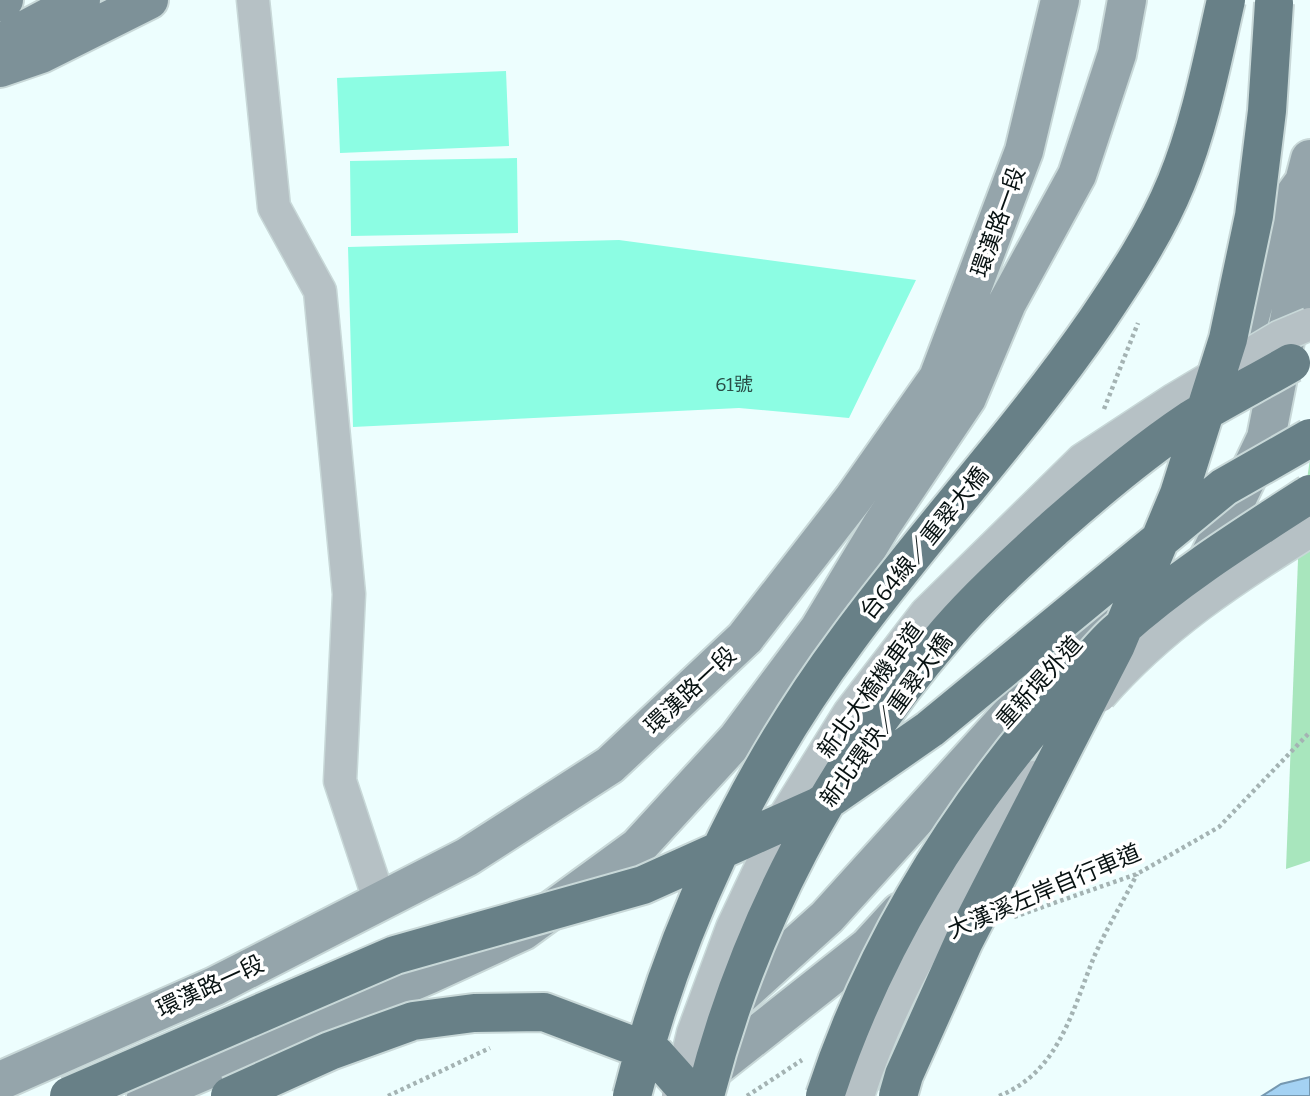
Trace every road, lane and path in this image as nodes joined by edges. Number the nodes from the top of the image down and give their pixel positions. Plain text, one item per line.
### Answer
1 (81, 0) edge
2 (149, 0) edge
3 (253, 0) edge
4 (1060, 0) edge
5 (1127, 0) edge
6 (1226, 0) edge
7 (1274, 3) dead end
8 (0, 43) edge
9 (0, 68) edge
10 (1307, 170) edge
11 (1310, 324) edge
12 (1292, 363) dead end
13 (1310, 438) edge
14 (1310, 454) edge
15 (1310, 494) edge
16 (1310, 531) edge
17 (1310, 732) edge
18 (1137, 874) junction
19 (380, 902) junction
20 (1008, 920) dead end
21 (490, 1048) dead end
22 (811, 1054) dead end
23 (0, 1081) edge
24 (685, 1095) edge
25 (69, 1096) edge
26 (101, 1096) edge
27 (146, 1096) edge
28 (230, 1096) edge
29 (261, 1096) edge
30 (388, 1096) edge
31 (632, 1096) edge
32 (640, 1096) edge
33 (747, 1096) edge
34 (825, 1096) edge
35 (858, 1096) edge
36 (898, 1096) edge
37 (999, 1096) edge

1 - 8 main road
2 - 9 main road
3 - 19 street
4 - 19 street, 環漢路一段
5 - 27 street, 環漢路一段
6 - 31 highway, 台64線／重翠大橋, bridge
7 - 36 highway, bridge
10 - 24 street, 重新堤外道
10 - 32 street, 重新堤外道
11 - 24 street, 新北大橋機車道, bridge
12 - 24 highway, 新北環快／重翠大橋, bridge
13 - 25 highway, bridge
14 - 26 highway, bridge
15 - 34 highway, bridge
16 - 35 street, bridge
17 - 18 path, 大漢溪左岸自行車道
18 - 20 path, 大漢溪左岸自行車道
18 - 37 path
19 - 23 street, 環漢路一段
21 - 30 path
22 - 33 path
24 - 28 highway, bridge
24 - 29 highway

